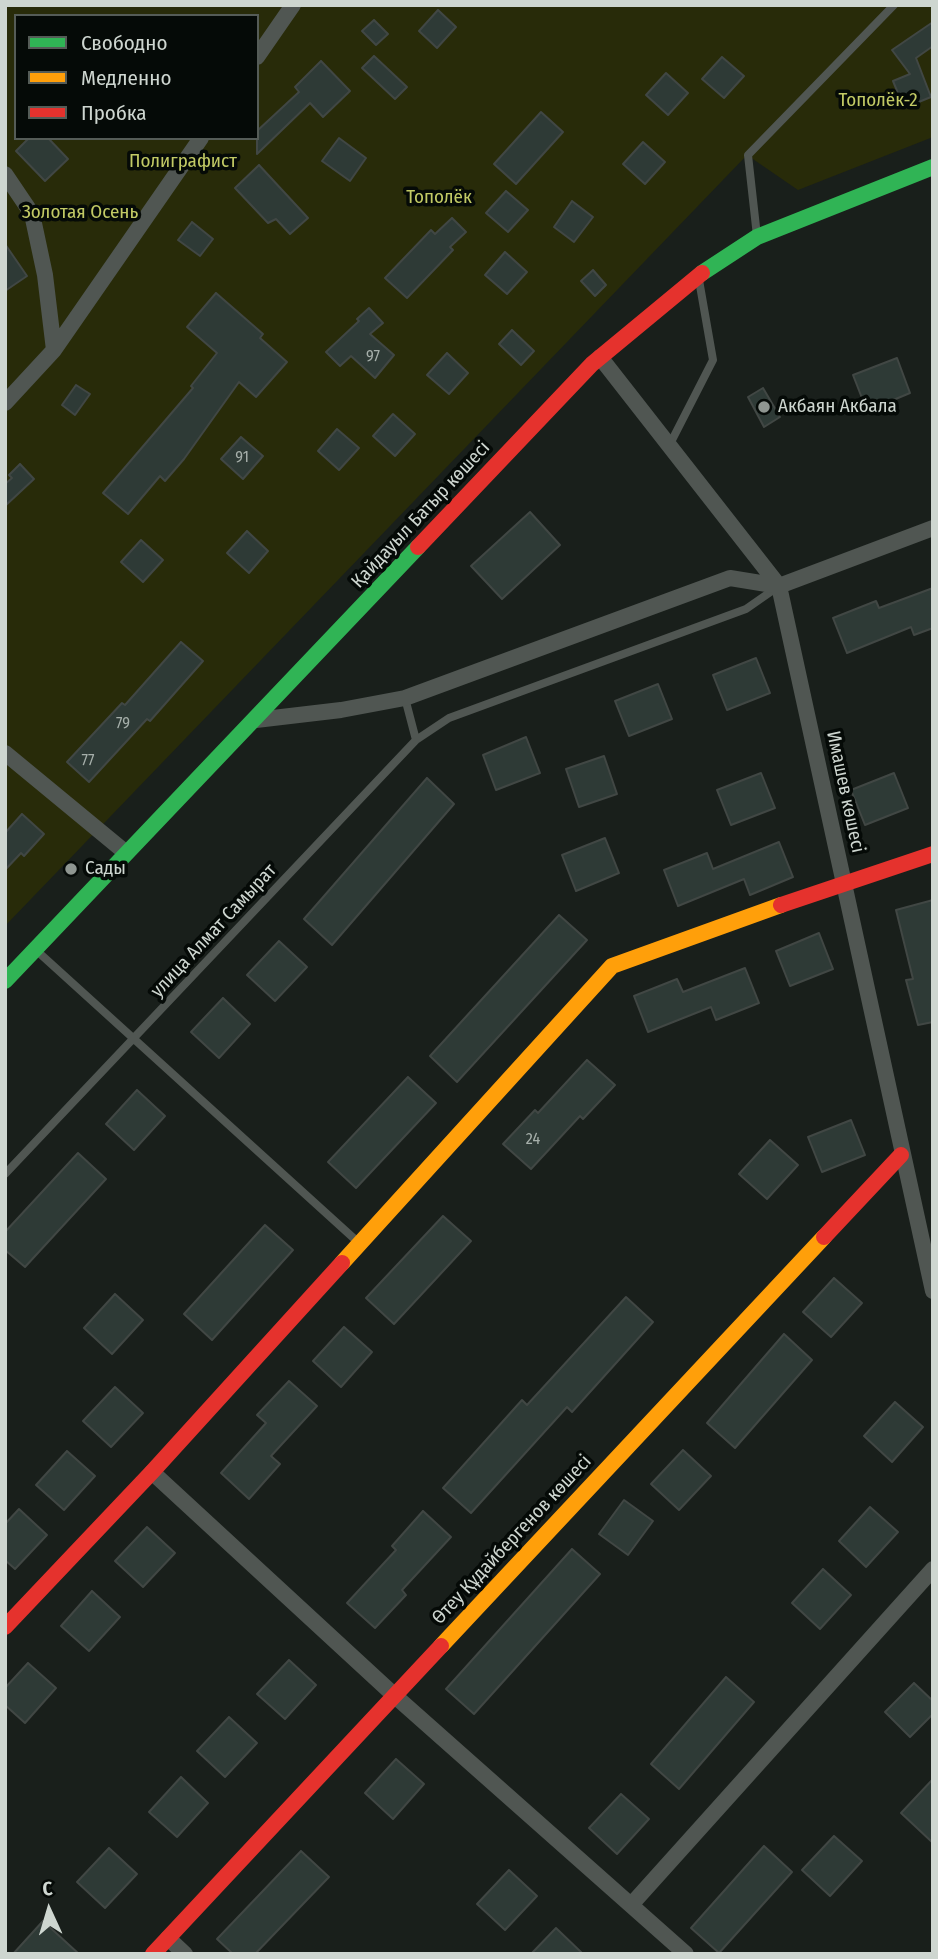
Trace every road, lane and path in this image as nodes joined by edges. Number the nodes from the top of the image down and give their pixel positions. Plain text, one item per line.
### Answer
1 (293, 5) edge
2 (894, 5) edge
3 (259, 54) edge
4 (200, 140) edge
5 (933, 167) edge
6 (5, 174) edge
7 (757, 237) junction
8 (698, 276) junction
9 (54, 350) junction
10 (600, 357) junction
11 (5, 403) edge
12 (670, 444) junction
13 (933, 528) edge
14 (779, 586) junction
15 (405, 698) junction
16 (256, 720) junction
17 (416, 740) junction
18 (5, 753) edge
19 (125, 852) junction
20 (933, 854) edge
21 (843, 882) junction
22 (35, 949) junction
23 (5, 981) edge
24 (134, 1038) junction
25 (901, 1155) junction
26 (5, 1174) edge
27 (360, 1244) junction
28 (933, 1291) edge
29 (152, 1472) junction
30 (933, 1569) edge
31 (5, 1627) edge
32 (395, 1696) junction
33 (631, 1905) junction
34 (168, 1938) junction
35 (153, 1954) edge
36 (185, 1954) edge
37 (686, 1954) edge

1 - 3 street
2 - 7 lane
4 - 9 street
5 - 7 street, Қайдауыл Батыр көшесі
6 - 9 street
7 - 8 street, Қайдауыл Батыр көшесі
8 - 10 street, Қайдауыл Батыр көшесі
8 - 12 lane
9 - 11 street
10 - 12 street, Имашев көшесі
10 - 16 street, Қайдауыл Батыр көшесі
12 - 14 street, Имашев көшесі
13 - 14 street
14 - 15 street
14 - 17 lane, улица Алмат Самырат
14 - 21 street, Имашев көшесі
15 - 16 street
15 - 17 lane
16 - 19 street, Қайдауыл Батыр көшесі
17 - 24 lane, улица Алмат Самырат
18 - 19 street
19 - 22 street, Қайдауыл Батыр көшесі
20 - 21 street
21 - 25 street, Имашев көшесі
21 - 27 street
22 - 23 street, Қайдауыл Батыр көшесі
22 - 24 lane
24 - 26 lane, улица Алмат Самырат
24 - 27 lane
25 - 28 street, Имашев көшесі
25 - 32 street, Өтеу Құдайбергенов көшесі
27 - 29 street
29 - 31 street
29 - 32 street
30 - 33 street
32 - 33 street
32 - 34 street, Өтеу Құдайбергенов көшесі
33 - 37 street
34 - 35 street, Өтеу Құдайбергенов көшесі
34 - 36 street

